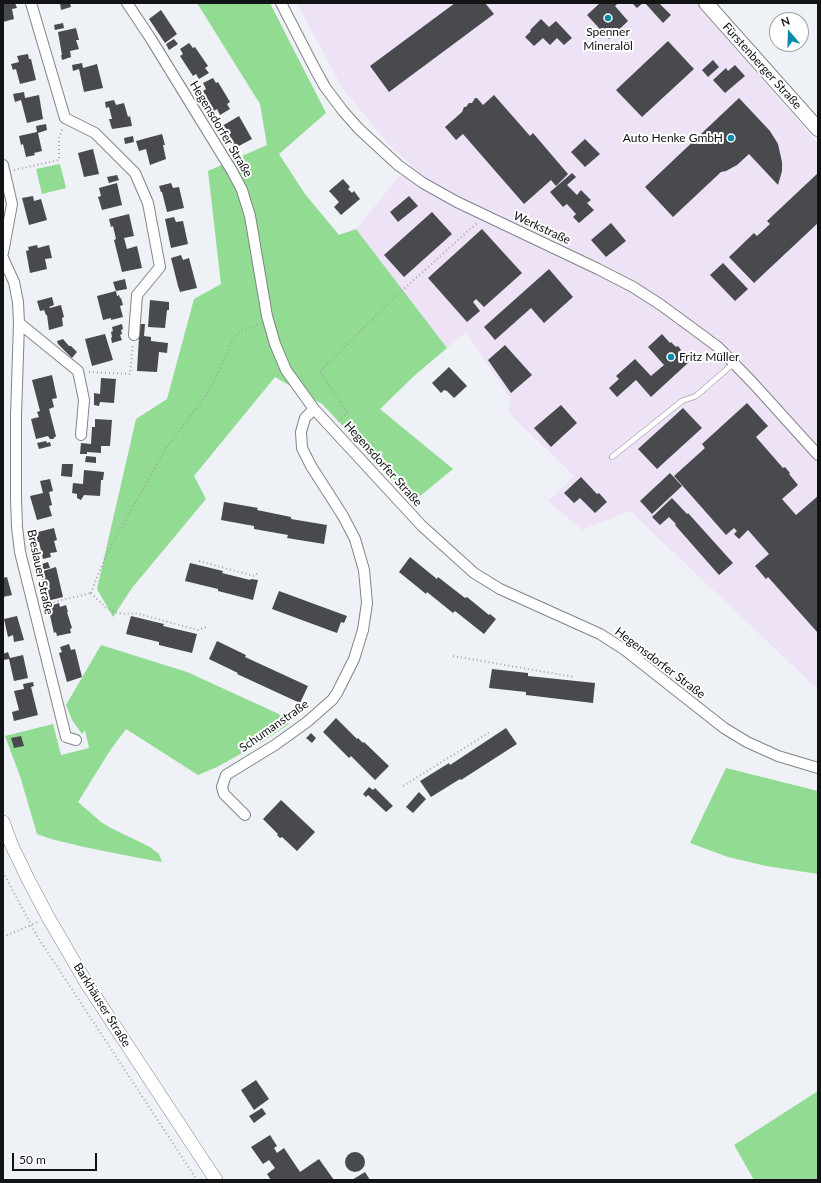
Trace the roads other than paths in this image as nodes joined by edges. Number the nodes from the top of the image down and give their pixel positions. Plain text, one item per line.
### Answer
1 (30, 3) edge
2 (127, 3) edge
3 (281, 3) edge
4 (706, 3) edge
5 (818, 129) edge
6 (4, 169) edge
7 (3, 253) edge
8 (3, 258) edge
9 (19, 323) junction
10 (134, 335) road end
11 (734, 363) junction
12 (314, 409) junction
13 (81, 435) dead end
14 (818, 455) edge
15 (612, 457) dead end
16 (76, 740) dead end
17 (818, 768) edge
18 (245, 815) dead end
19 (3, 822) edge
20 (216, 1180) edge

1 - 10 street
2 - 12 street, Hegensdorfer Straße
3 - 11 street, Werkstraße
4 - 5 main road, Fürstenberger Straße
6 - 7 street
8 - 9 street, Breslauer Straße
9 - 13 street
9 - 16 street, Breslauer Straße
11 - 14 street, Werkstraße
11 - 15 lane
12 - 17 street, Hegensdorfer Straße
12 - 18 street, Schumanstraße
19 - 20 street, Barkhäuser Straße

